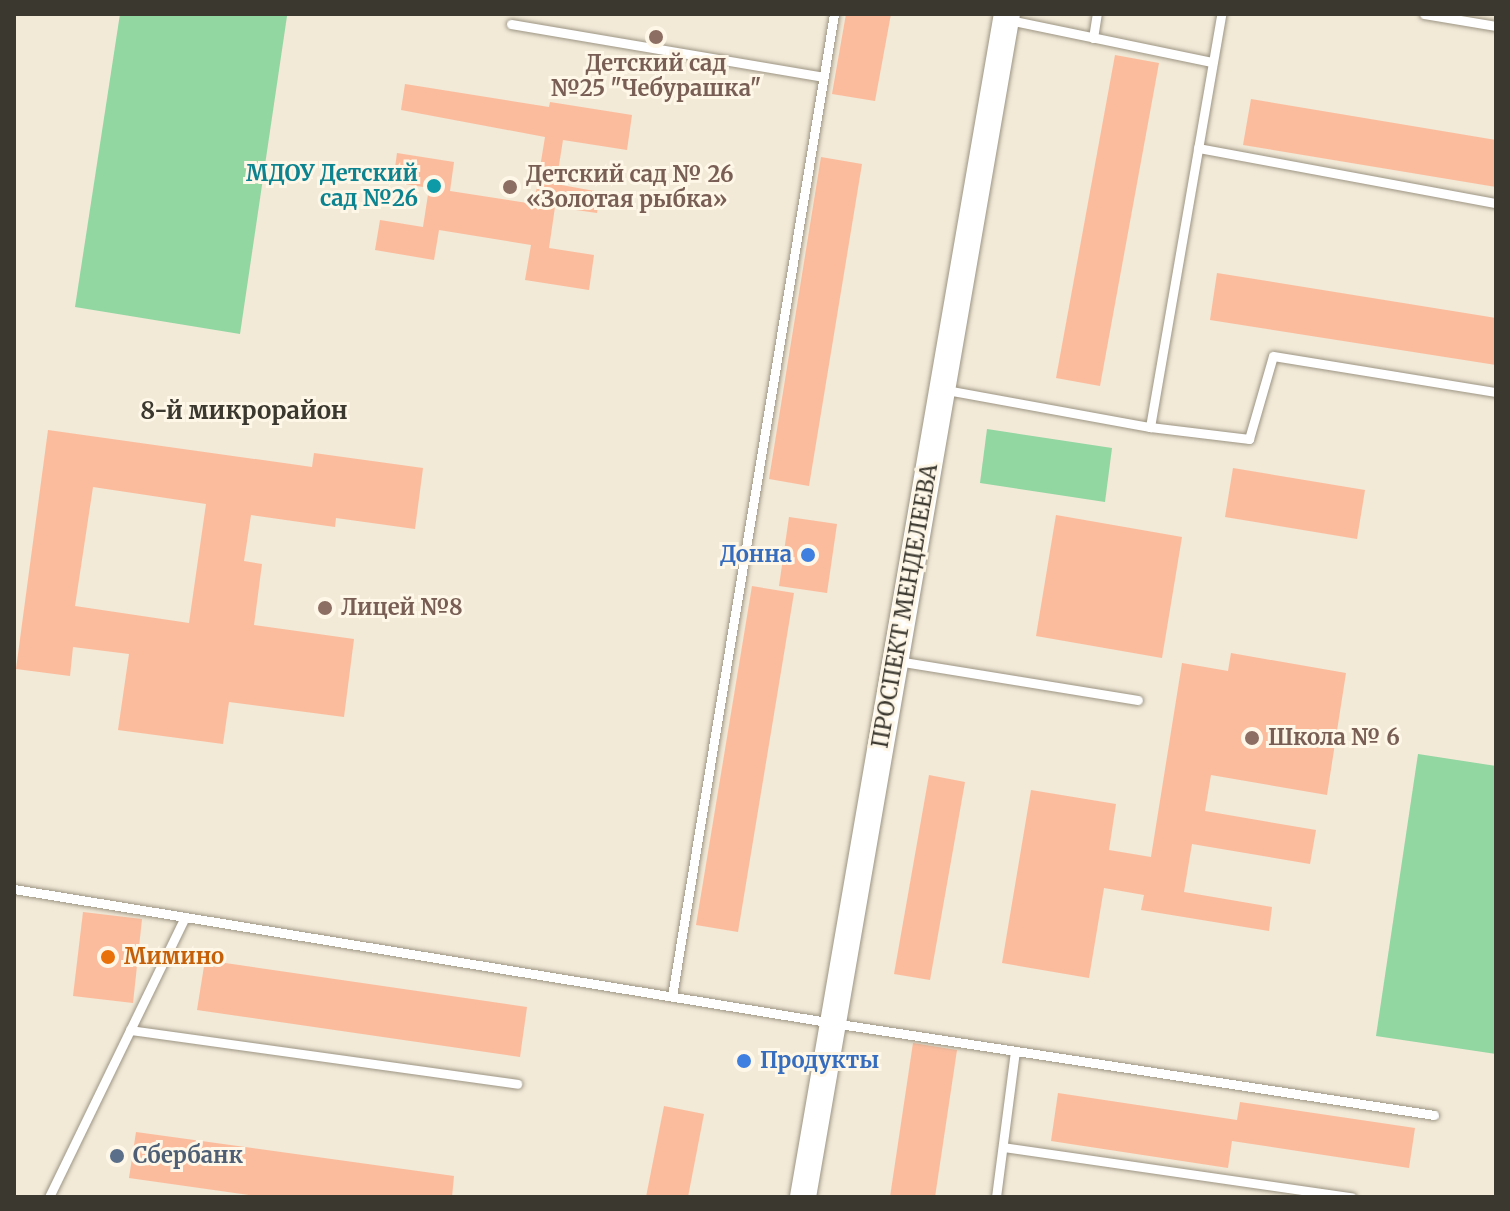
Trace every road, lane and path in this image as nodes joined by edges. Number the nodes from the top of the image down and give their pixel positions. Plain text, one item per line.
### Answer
1 (834, 14) edge
2 (1097, 14) edge
3 (1221, 14) edge
4 (1424, 14) edge
5 (1006, 17) edge
6 (511, 24) dead end
7 (1496, 26) edge
8 (1093, 38) junction
9 (1212, 62) junction
10 (823, 77) junction
11 (1198, 148) junction
12 (1496, 203) edge
13 (943, 389) junction
14 (1496, 392) edge
15 (1150, 427) junction
16 (896, 661) junction
17 (1138, 700) dead end
18 (14, 889) edge
19 (185, 917) junction
20 (672, 996) junction
21 (833, 1023) junction
22 (130, 1030) junction
23 (1015, 1051) junction
24 (517, 1084) dead end
25 (1434, 1115) dead end
26 (1003, 1147) junction
27 (49, 1197) edge
28 (803, 1197) edge
29 (996, 1197) edge
30 (1351, 1197) edge

1 - 10 lane
2 - 8 lane
3 - 9 lane
4 - 7 lane
5 - 8 lane
5 - 13 street, ПРОСПЕКТ МЕНДЕЛЕЕВА
6 - 10 lane
8 - 9 lane
9 - 11 lane
10 - 20 lane
11 - 12 lane
11 - 15 lane
13 - 15 lane
13 - 16 street, ПРОСПЕКТ МЕНДЕЛЕЕВА
14 - 15 lane
16 - 17 lane
16 - 21 street, ПРОСПЕКТ МЕНДЕЛЕЕВА
18 - 19 lane
19 - 20 lane
19 - 22 lane
20 - 21 lane
21 - 23 lane
21 - 28 street, ПРОСПЕКТ МЕНДЕЛЕЕВА
22 - 24 lane
22 - 27 lane
23 - 25 lane
23 - 26 lane
26 - 29 lane
26 - 30 lane

